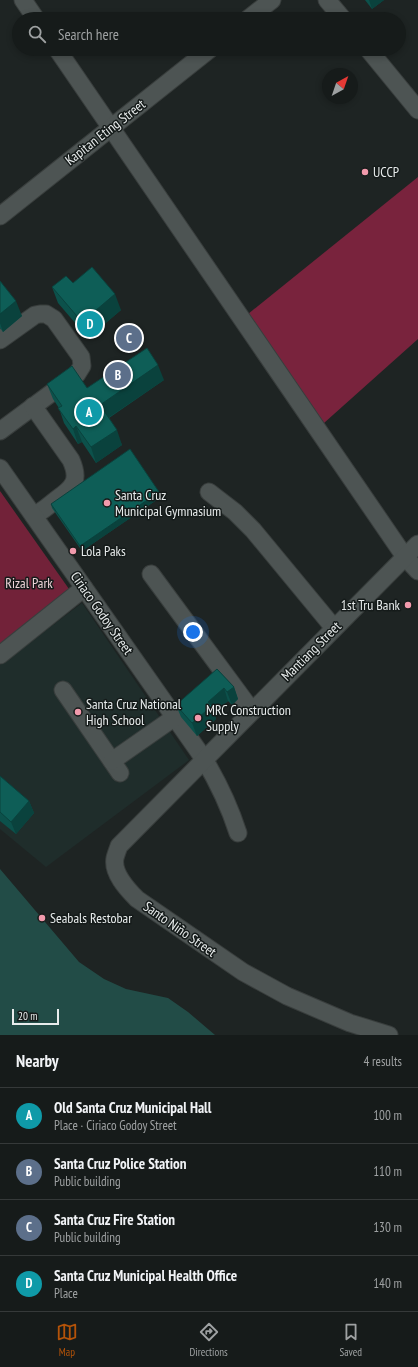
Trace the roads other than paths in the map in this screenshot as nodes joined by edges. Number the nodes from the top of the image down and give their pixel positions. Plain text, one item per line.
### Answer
1 (23, 0) edge
2 (272, 0) edge
3 (327, 0) edge
4 (31, 12) edge
5 (257, 12) edge
6 (337, 12) edge
7 (62, 56) edge
8 (201, 56) edge
9 (374, 56) edge
10 (418, 110) edge
11 (111, 128) junction
12 (0, 216) edge
13 (0, 340) edge
14 (33, 406) junction
15 (0, 431) edge
16 (0, 468) edge
17 (209, 492) dead end
18 (34, 516) junction
19 (418, 544) edge
20 (405, 557) junction
21 (418, 571) edge
22 (151, 574) dead end
23 (84, 588) junction
24 (334, 628) junction
25 (0, 655) edge
26 (63, 690) dead end
27 (252, 711) junction
28 (175, 717) junction
29 (204, 759) junction
30 (238, 833) dead end
31 (389, 1035) edge

1 - 4 street
2 - 5 street
3 - 6 street
7 - 11 street
8 - 11 street, Kapitan Eting Street
9 - 10 street
11 - 12 street, Kapitan Eting Street
11 - 20 street
13 - 14 street
14 - 15 street
14 - 18 street
16 - 18 street, Ciriaco Godoy Street
17 - 24 street
18 - 23 street, Ciriaco Godoy Street
19 - 20 street, Mantiang Street
20 - 21 street
20 - 24 street, Mantiang Street
22 - 27 street
23 - 25 street
23 - 28 street, Ciriaco Godoy Street
24 - 27 street, Mantiang Street
26 - 28 street
27 - 29 street, Mantiang Street
28 - 29 street, Ciriaco Godoy Street
29 - 30 street, Ciriaco Godoy Street
29 - 31 street, Santo Niño Street

